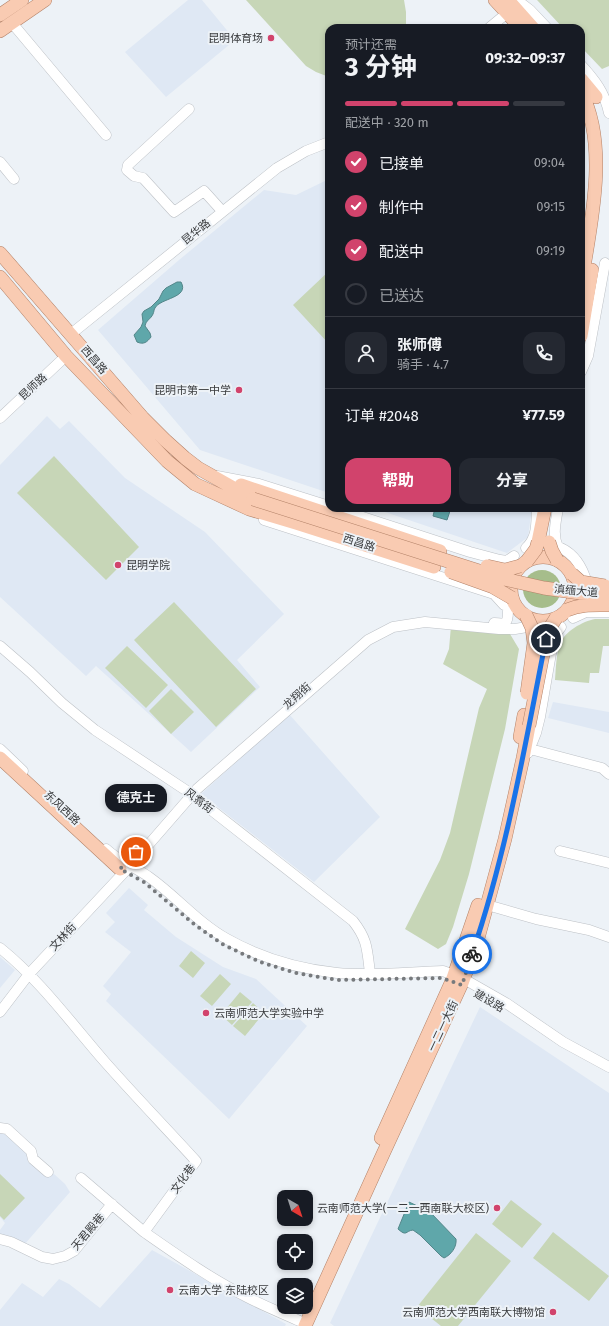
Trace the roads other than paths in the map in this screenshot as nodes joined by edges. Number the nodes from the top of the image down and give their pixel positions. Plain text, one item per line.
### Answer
1 (22, 0) edge
2 (45, 0) edge
3 (496, 0) edge
4 (513, 4) edge
5 (0, 15) edge
6 (12, 23) junction
7 (493, 24) edge
8 (520, 24) edge
9 (530, 24) edge
10 (543, 24) edge
11 (0, 31) edge
12 (585, 69) edge
13 (585, 84) edge
14 (585, 97) edge
15 (189, 109) dead end
16 (609, 113) edge
17 (609, 128) edge
18 (106, 135) dead end
19 (325, 144) edge
20 (0, 162) edge
21 (14, 180) dead end
22 (605, 210) dead end
23 (222, 212) junction
24 (0, 253) edge
25 (607, 260) edge
26 (0, 277) edge
27 (585, 284) edge
28 (71, 334) junction
29 (66, 356) junction
30 (585, 363) edge
31 (0, 418) edge
32 (213, 476) junction
33 (205, 489) junction
34 (253, 499) junction
35 (325, 505) edge
36 (347, 512) edge
37 (538, 512) edge
38 (544, 512) edge
39 (551, 512) edge
40 (557, 512) edge
41 (545, 547) junction
42 (517, 562) junction
43 (580, 574) junction
44 (609, 580) edge
45 (609, 586) edge
46 (544, 588) joint
47 (609, 594) edge
48 (506, 603) junction
49 (609, 605) edge
50 (581, 608) dead end
51 (609, 612) edge
52 (562, 621) junction
53 (527, 623) junction
54 (0, 646) edge
55 (526, 720) junction
56 (0, 749) edge
57 (527, 754) junction
58 (0, 758) edge
59 (609, 774) edge
60 (190, 793) junction
61 (560, 851) dead end
62 (609, 863) edge
63 (125, 868) junction
64 (487, 905) junction
65 (609, 937) edge
66 (0, 948) edge
67 (27, 972) junction
68 (370, 973) junction
69 (458, 980) junction
70 (0, 1003) edge
71 (0, 1012) edge
72 (609, 1067) edge
73 (609, 1074) edge
74 (0, 1128) edge
75 (48, 1172) dead end
76 (81, 1178) dead end
77 (112, 1204) junction
78 (144, 1232) junction
79 (0, 1239) edge
80 (313, 1290) edge
81 (306, 1314) edge
82 (306, 1325) edge

1 - 5 main road
2 - 6 main road
3 - 4 main road
4 - 7 street
4 - 8 main road
4 - 9 main road
4 - 10 street
6 - 11 main road
6 - 18 street
12 - 16 street
13 - 17 main road
14 - 27 main road
15 - 23 street
19 - 23 street, 昆华路
20 - 21 street
22 - 27 main road
23 - 28 street, 昆华路
24 - 28 main road, 西昌路
25 - 27 street
25 - 30 street
26 - 29 main road, 西昌路
28 - 32 main road, 西昌路
29 - 31 street, 昆师路
29 - 33 main road, 西昌路
32 - 34 main road, 西昌路
32 - 35 street
32 - 42 main road, 西昌路, bridge
33 - 34 main road, 西昌路
33 - 48 street
33 - 48 main road, 西昌路, bridge
34 - 46 main road, 西昌路, bridge
36 - 42 street
37 - 41 street
38 - 41 main road
39 - 41 main road
40 - 41 street
41 - 42 main road, bridge
41 - 42 main road, 西昌路
41 - 43 main road, 滇缅大道
42 - 48 main road, bridge
43 - 44 street
43 - 45 main road, 滇缅大道, bridge
43 - 52 main road, 一二一大街, bridge
46 - 47 main road, 滇缅大道, bridge
48 - 53 main road
48 - 60 street, 龙翔街
49 - 52 main road, 滇缅大道, bridge
50 - 52 street
51 - 52 street
52 - 53 main road, 滇缅大道, bridge
52 - 55 main road, 一二一大街, bridge
52 - 57 street
53 - 55 main road, 一二一大街, bridge
53 - 60 street, 龙翔街
54 - 60 street, 风翥街
55 - 57 main road, 一二一大街
55 - 69 main road, 一二一大街
56 - 63 street, 东风西路
57 - 59 street
57 - 64 main road, 一二一大街
58 - 63 main road, 东风西路
60 - 63 street, 龙翔街
60 - 68 street, 风翥街
61 - 62 street
63 - 67 street, 文林街
63 - 68 street, 建设路
63 - 69 street, 建设路
64 - 65 street
64 - 69 main road, 一二一大街
66 - 67 street
67 - 70 street, 文林街
67 - 71 street, 文林街
67 - 78 street, 文化巷
68 - 69 street, 建设路
69 - 72 street, 建设路
69 - 73 street, 建设路
69 - 80 main road, 一二一大街
69 - 82 main road, 一二一大街
74 - 75 street
76 - 77 street
77 - 78 street, 天君殿巷
77 - 79 street, 天君殿巷
78 - 82 street
81 - 82 main road, 一二一大街

